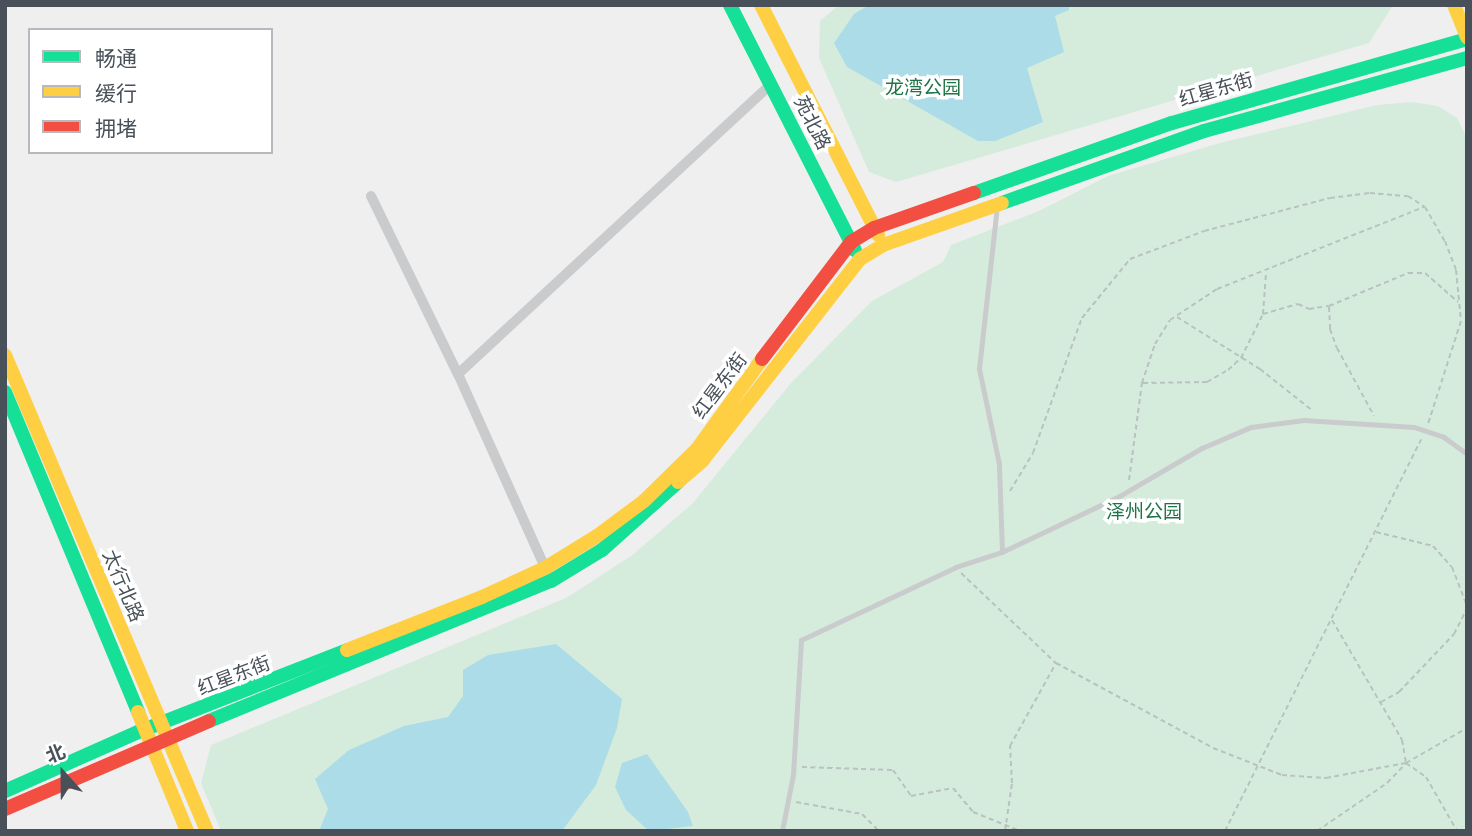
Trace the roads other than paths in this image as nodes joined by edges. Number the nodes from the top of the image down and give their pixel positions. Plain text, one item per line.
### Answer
1 (730, 5) edge
2 (761, 5) edge
3 (1454, 5) edge
4 (1467, 38) edge
5 (1467, 58) edge
6 (770, 85) junction
7 (371, 196) dead end
8 (998, 203) junction
9 (874, 228) junction
10 (851, 242) junction
11 (883, 245) junction
12 (860, 258) junction
13 (5, 355) edge
14 (458, 374) junction
15 (5, 393) edge
16 (1467, 454) edge
17 (1002, 552) junction
18 (548, 574) junction
19 (160, 725) junction
20 (144, 730) junction
21 (168, 738) junction
22 (151, 746) junction
23 (5, 791) edge
24 (5, 809) edge
25 (187, 831) edge
26 (207, 831) edge
27 (782, 831) edge

1 - 6 main road, 苑北路
2 - 9 main road, 苑北路
3 - 4 main road
4 - 9 main road, 红星东街
5 - 8 main road, 红星东街
6 - 10 main road, 苑北路
6 - 14 street
7 - 14 street
8 - 11 main road, 红星东街
8 - 17 lane
9 - 10 main road, 红星东街
9 - 11 main road, 苑北路
10 - 12 main road, 苑北路
10 - 18 main road, 红星东街
11 - 12 main road, 红星东街
12 - 18 main road, 红星东街
13 - 19 main road, 太行北路
14 - 18 street
15 - 20 main road, 太行北路
16 - 17 lane
17 - 27 lane
18 - 19 main road, 红星东街
18 - 21 main road, 红星东街
19 - 20 main road, 红星东街
19 - 21 main road, 太行北路
20 - 22 main road, 太行北路
20 - 23 main road, 红星东街
21 - 22 main road, 红星东街
21 - 26 main road, 太行北路
22 - 24 main road, 红星东街
22 - 25 main road, 太行北路

